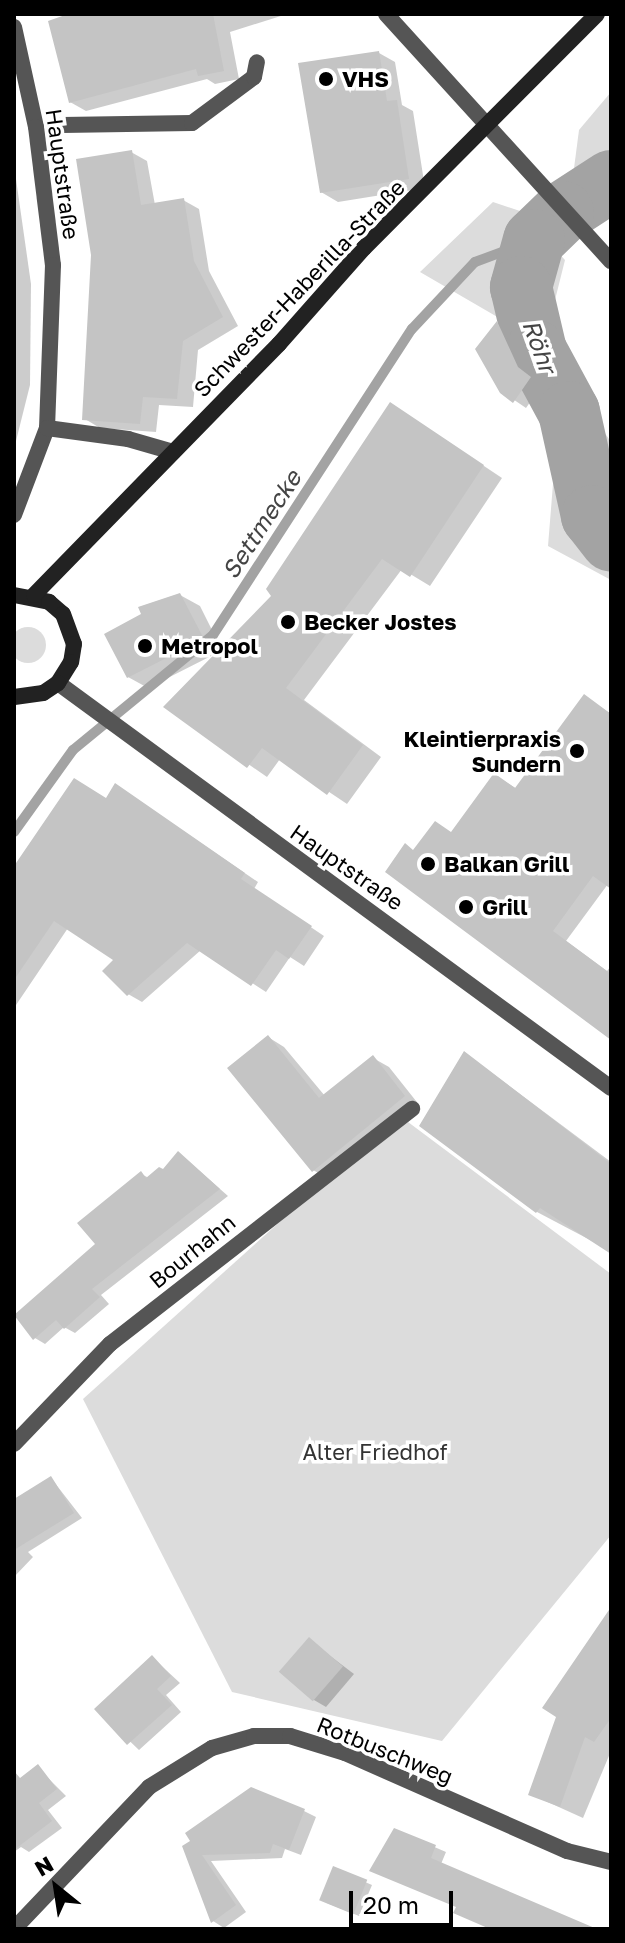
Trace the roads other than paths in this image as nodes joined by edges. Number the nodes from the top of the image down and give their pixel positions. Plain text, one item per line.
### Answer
1 (386, 14) edge
2 (597, 14) edge
3 (14, 27) edge
4 (257, 62) dead end
5 (19, 72) edge
6 (62, 125) dead end
7 (487, 126) junction
8 (611, 261) edge
9 (47, 428) junction
10 (173, 452) junction
11 (14, 515) edge
12 (14, 595) edge
13 (34, 595) junction
14 (58, 683) junction
15 (14, 697) edge
16 (611, 1088) edge
17 (412, 1109) dead end
18 (14, 1444) edge
19 (611, 1862) edge
20 (14, 1929) edge

1 - 7 street
2 - 7 street, Schwester-Haberilla-Straße
3 - 5 street, Hauptstraße
4 - 6 street
5 - 9 street, Hauptstraße
7 - 8 street
7 - 10 street, Schwester-Haberilla-Straße
9 - 10 street
9 - 11 street, Hauptstraße
10 - 13 street, Schwester-Haberilla-Straße
12 - 13 street
13 - 14 street
14 - 15 street
14 - 16 street, Hauptstraße
17 - 18 street, Bourhahn
19 - 20 street, Rotbuschweg

